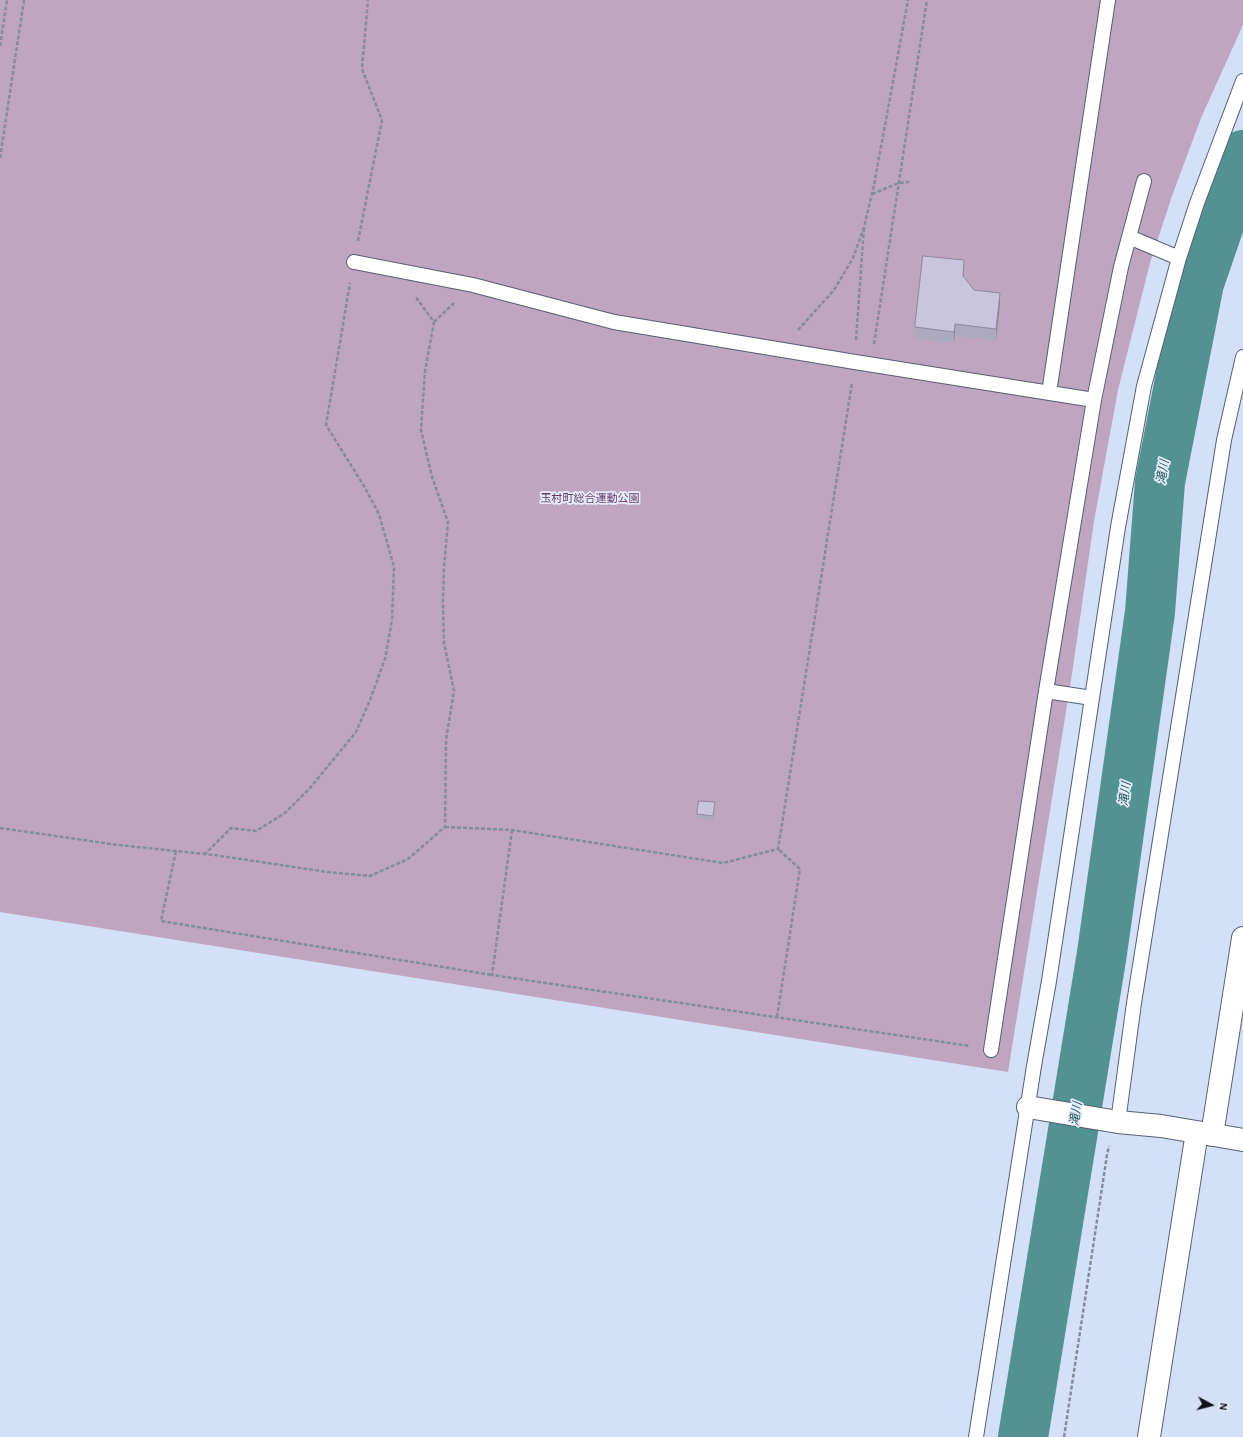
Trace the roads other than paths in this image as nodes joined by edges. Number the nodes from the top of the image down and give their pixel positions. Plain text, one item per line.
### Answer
1 (1108, 0) edge
2 (1243, 81) edge
3 (1144, 181) dead end
4 (1129, 237) junction
5 (1179, 258) junction
6 (354, 262) road end
7 (1243, 357) edge
8 (1049, 393) junction
9 (1094, 400) junction
10 (1046, 691) junction
11 (1092, 698) junction
12 (1243, 938) edge
13 (991, 1050) road end
14 (1032, 1108) junction
15 (1112, 1121) junction
16 (1204, 1134) junction
17 (1243, 1140) edge
18 (976, 1437) edge
19 (1149, 1437) edge

1 - 8 lane
2 - 5 lane
3 - 4 lane
4 - 5 lane
4 - 9 lane
5 - 11 lane
6 - 8 lane
7 - 15 lane
8 - 9 lane
9 - 10 lane
10 - 11 lane
10 - 13 lane
11 - 14 lane
12 - 16 street
14 - 15 street
14 - 18 lane
15 - 16 street
16 - 17 street
16 - 19 street

